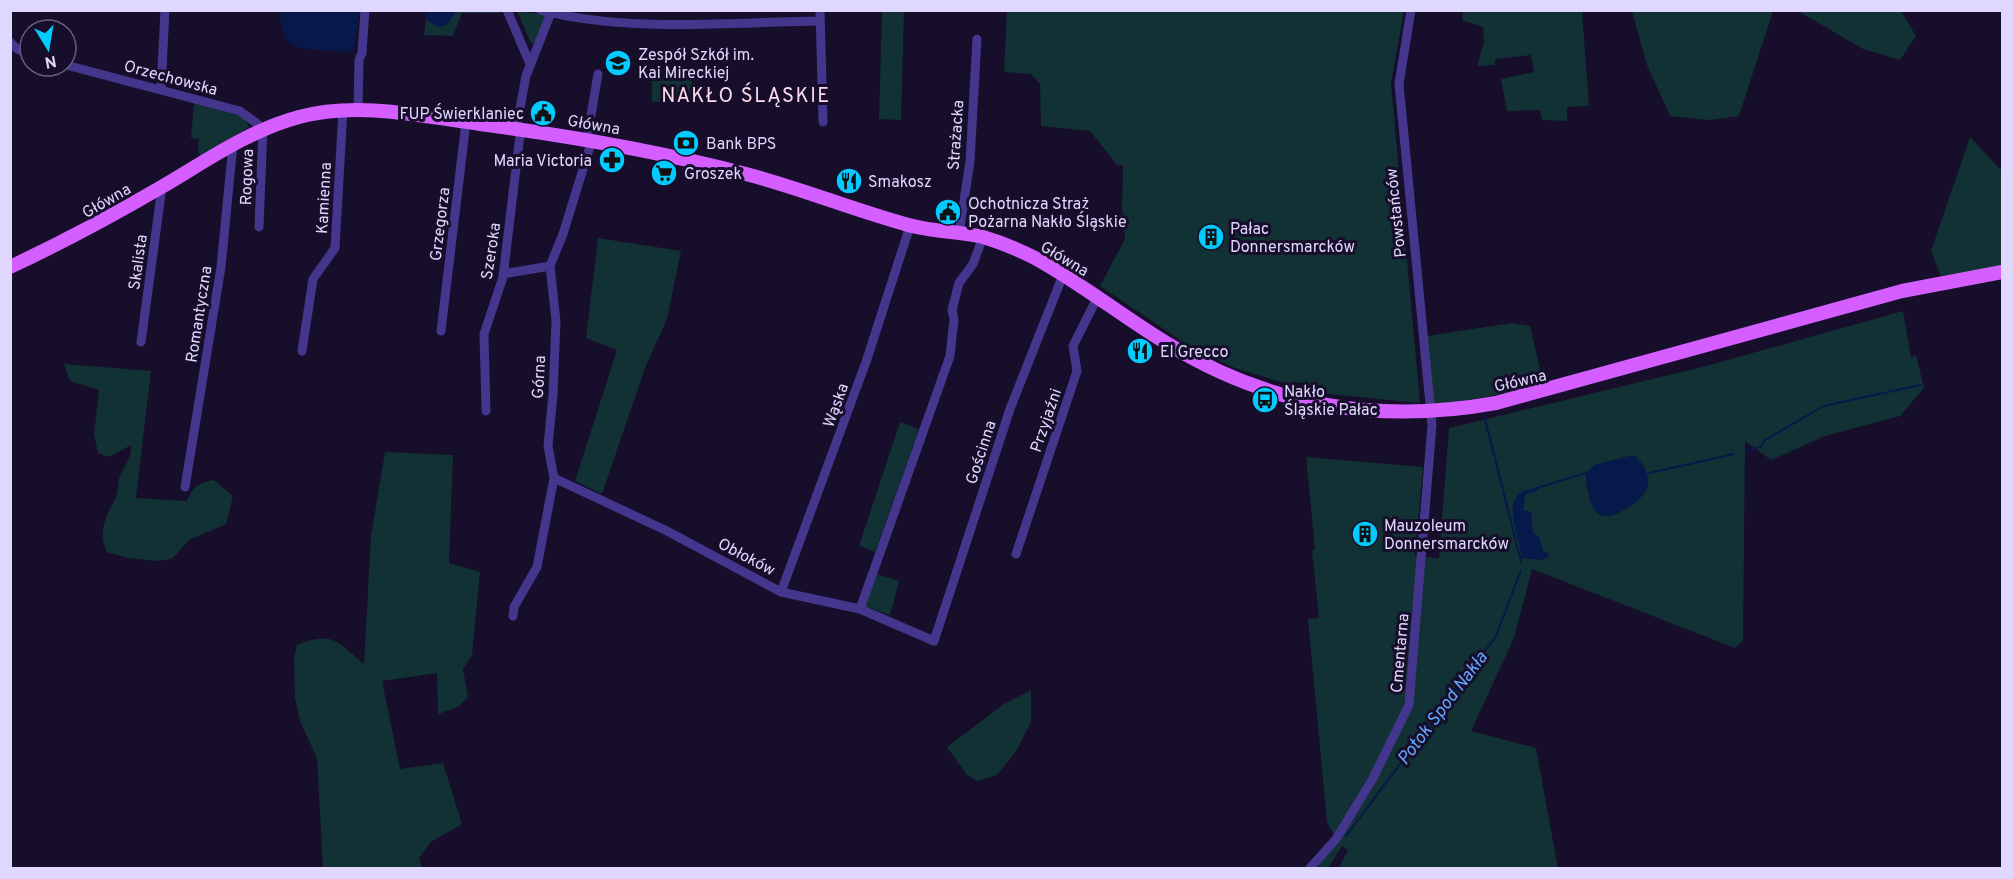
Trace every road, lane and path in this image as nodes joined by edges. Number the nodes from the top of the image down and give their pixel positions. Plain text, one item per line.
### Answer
1 (165, 10) edge
2 (365, 10) edge
3 (507, 10) edge
4 (540, 10) edge
5 (820, 10) edge
6 (1411, 10) edge
7 (552, 12) edge
8 (820, 21) junction
9 (976, 39) dead end
10 (530, 64) junction
11 (78, 68) edge
12 (598, 74) dead end
13 (161, 88) junction
14 (343, 110) junction
15 (358, 110) junction
16 (466, 122) junction
17 (823, 122) dead end
18 (263, 128) junction
19 (519, 129) junction
20 (590, 139) junction
21 (233, 144) junction
22 (162, 187) junction
23 (910, 226) junction
24 (259, 227) dead end
25 (959, 234) junction
26 (983, 237) junction
27 (550, 266) junction
28 (10, 267) edge
29 (2002, 272) edge
30 (503, 274) junction
31 (1063, 275) junction
32 (1098, 298) junction
33 (441, 331) dead end
34 (141, 342) dead end
35 (302, 351) dead end
36 (486, 411) dead end
37 (1431, 413) junction
38 (554, 478) junction
39 (185, 487) dead end
40 (1016, 554) dead end
41 (781, 592) junction
42 (860, 609) junction
43 (513, 616) dead end
44 (934, 641) joint
45 (1310, 868) edge

1 - 13 street
2 - 15 street
3 - 10 street
4 - 7 street
5 - 8 street
6 - 37 street, Powstańców
7 - 8 street
7 - 10 street, Szeroka
8 - 17 street
9 - 25 street, Strażacka
10 - 19 street, Szeroka
11 - 13 street, Orzechowska
12 - 20 street, Górna
13 - 18 street, Orzechowska
14 - 15 main road, Główna
14 - 18 main road, Główna
14 - 35 street, Kamienna
15 - 16 main road, Główna
16 - 19 main road, Główna
16 - 33 street, Grzegorza
18 - 21 main road, Główna
18 - 24 street, Rogowa
19 - 20 main road, Główna
19 - 30 street, Szeroka
20 - 23 main road, Główna
20 - 27 street, Górna
21 - 22 main road, Główna
21 - 39 street, Romantyczna
22 - 28 main road, Główna
22 - 34 street, Skalista
23 - 25 main road, Główna
23 - 41 street, Wąska
25 - 26 main road, Główna
26 - 31 main road, Główna
26 - 42 street
27 - 30 street
27 - 38 street, Górna
29 - 37 main road, Główna
30 - 36 street, Szeroka
31 - 32 main road, Główna
31 - 44 street, Gościnna
32 - 37 main road, Główna
32 - 40 street, Przyjaźni
37 - 45 street, Cmentarna
38 - 41 street, Obłoków
38 - 43 street, Górna
41 - 42 street, Obłoków
42 - 44 street, Obłoków

